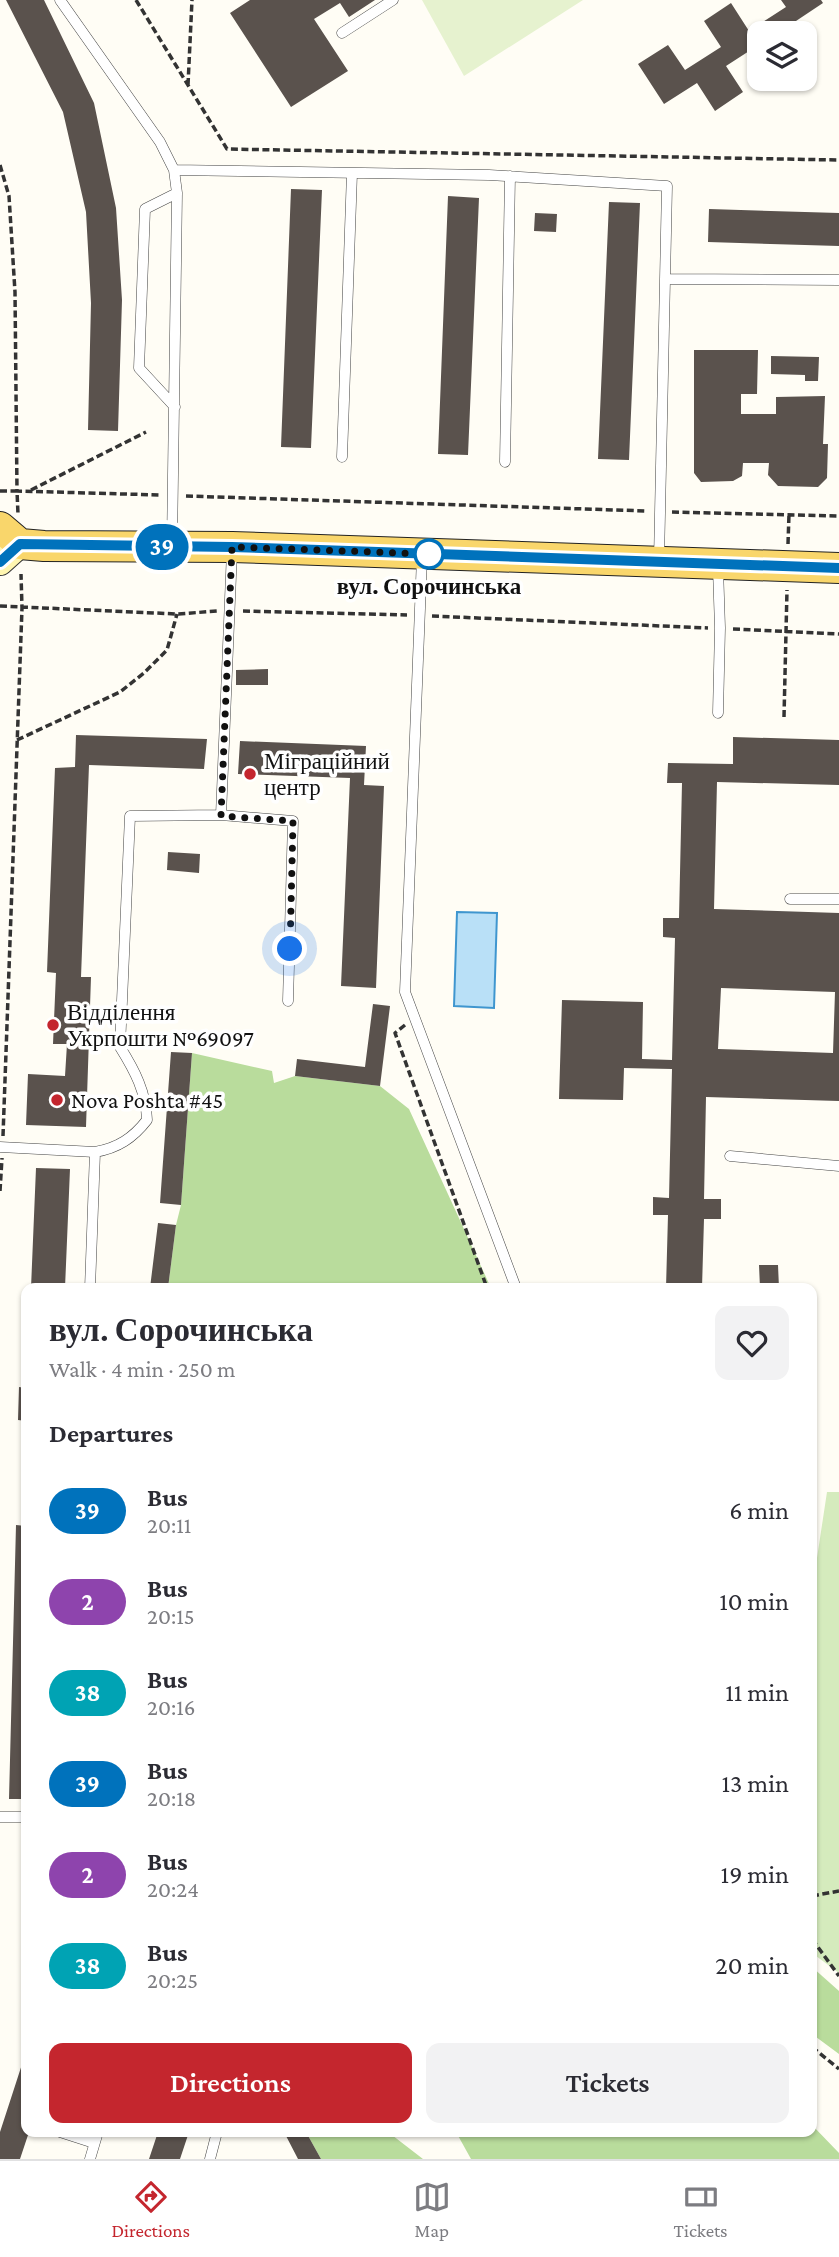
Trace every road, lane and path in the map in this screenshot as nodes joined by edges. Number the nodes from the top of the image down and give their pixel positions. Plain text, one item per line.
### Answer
1 (60, 0) edge
2 (136, 0) edge
3 (192, 0) edge
4 (393, 0) edge
5 (342, 33) dead end
6 (188, 85) junction
7 (839, 160) edge
8 (0, 165) edge
9 (174, 170) junction
10 (352, 173) junction
11 (510, 176) junction
12 (177, 192) junction
13 (665, 279) junction
14 (839, 280) edge
15 (175, 407) junction
16 (146, 432) dead end
17 (342, 457) dead end
18 (505, 462) dead end
19 (0, 491) edge
20 (17, 491) junction
21 (29, 491) junction
22 (173, 496) junction
23 (660, 512) junction
24 (789, 514) junction
25 (839, 516) edge
26 (7, 544) edge
27 (172, 547) junction
28 (232, 547) junction
29 (422, 553) junction
30 (659, 563) junction
31 (718, 564) junction
32 (788, 567) junction
33 (839, 568) edge
34 (22, 608) dead end
35 (177, 614) dead end
36 (718, 713) dead end
37 (784, 717) dead end
38 (17, 740) junction
39 (221, 816) junction
40 (790, 899) dead end
41 (839, 899) edge
42 (288, 1001) dead end
43 (415, 1017) junction
44 (1, 1147) edge
45 (95, 1153) junction
46 (730, 1156) dead end
47 (839, 1166) edge
48 (0, 1173) edge
49 (0, 1191) edge
50 (90, 1283) edge
51 (485, 1283) edge
52 (514, 1283) edge
53 (21, 1816) edge
54 (0, 1817) edge
55 (839, 1891) edge
56 (817, 1895) edge
57 (817, 1946) edge
58 (839, 1976) edge
59 (817, 2052) edge
60 (839, 2069) edge
61 (75, 2137) edge
62 (97, 2137) edge
63 (216, 2137) edge
64 (94, 2143) junction
65 (90, 2159) edge
66 (210, 2159) edge

1 - 9 lane
2 - 6 path
3 - 6 path
4 - 5 lane
6 - 7 path
8 - 20 path
9 - 10 lane
9 - 12 lane
10 - 11 lane
10 - 17 lane
11 - 13 lane
11 - 18 lane
12 - 15 lane
12 - 15 lane
13 - 14 lane
13 - 23 lane
15 - 22 lane
16 - 21 path
19 - 20 path
20 - 21 path
21 - 22 path
22 - 23 path
22 - 27 lane
23 - 24 path
23 - 30 lane
24 - 25 path
24 - 32 path
26 - 27 main road
27 - 28 main road
28 - 29 main road
28 - 39 lane
29 - 30 main road
29 - 43 lane
30 - 31 main road
31 - 32 main road
31 - 36 lane
32 - 33 main road
32 - 37 path
34 - 38 path
35 - 38 path
38 - 44 path
39 - 42 lane
39 - 45 lane
40 - 41 lane
43 - 51 path
43 - 52 lane
44 - 45 lane
44 - 48 path
45 - 50 lane
46 - 47 lane
48 - 49 path
53 - 54 lane
55 - 56 path
57 - 58 path
59 - 60 path
61 - 64 lane
62 - 64 lane
63 - 66 lane
64 - 65 lane

